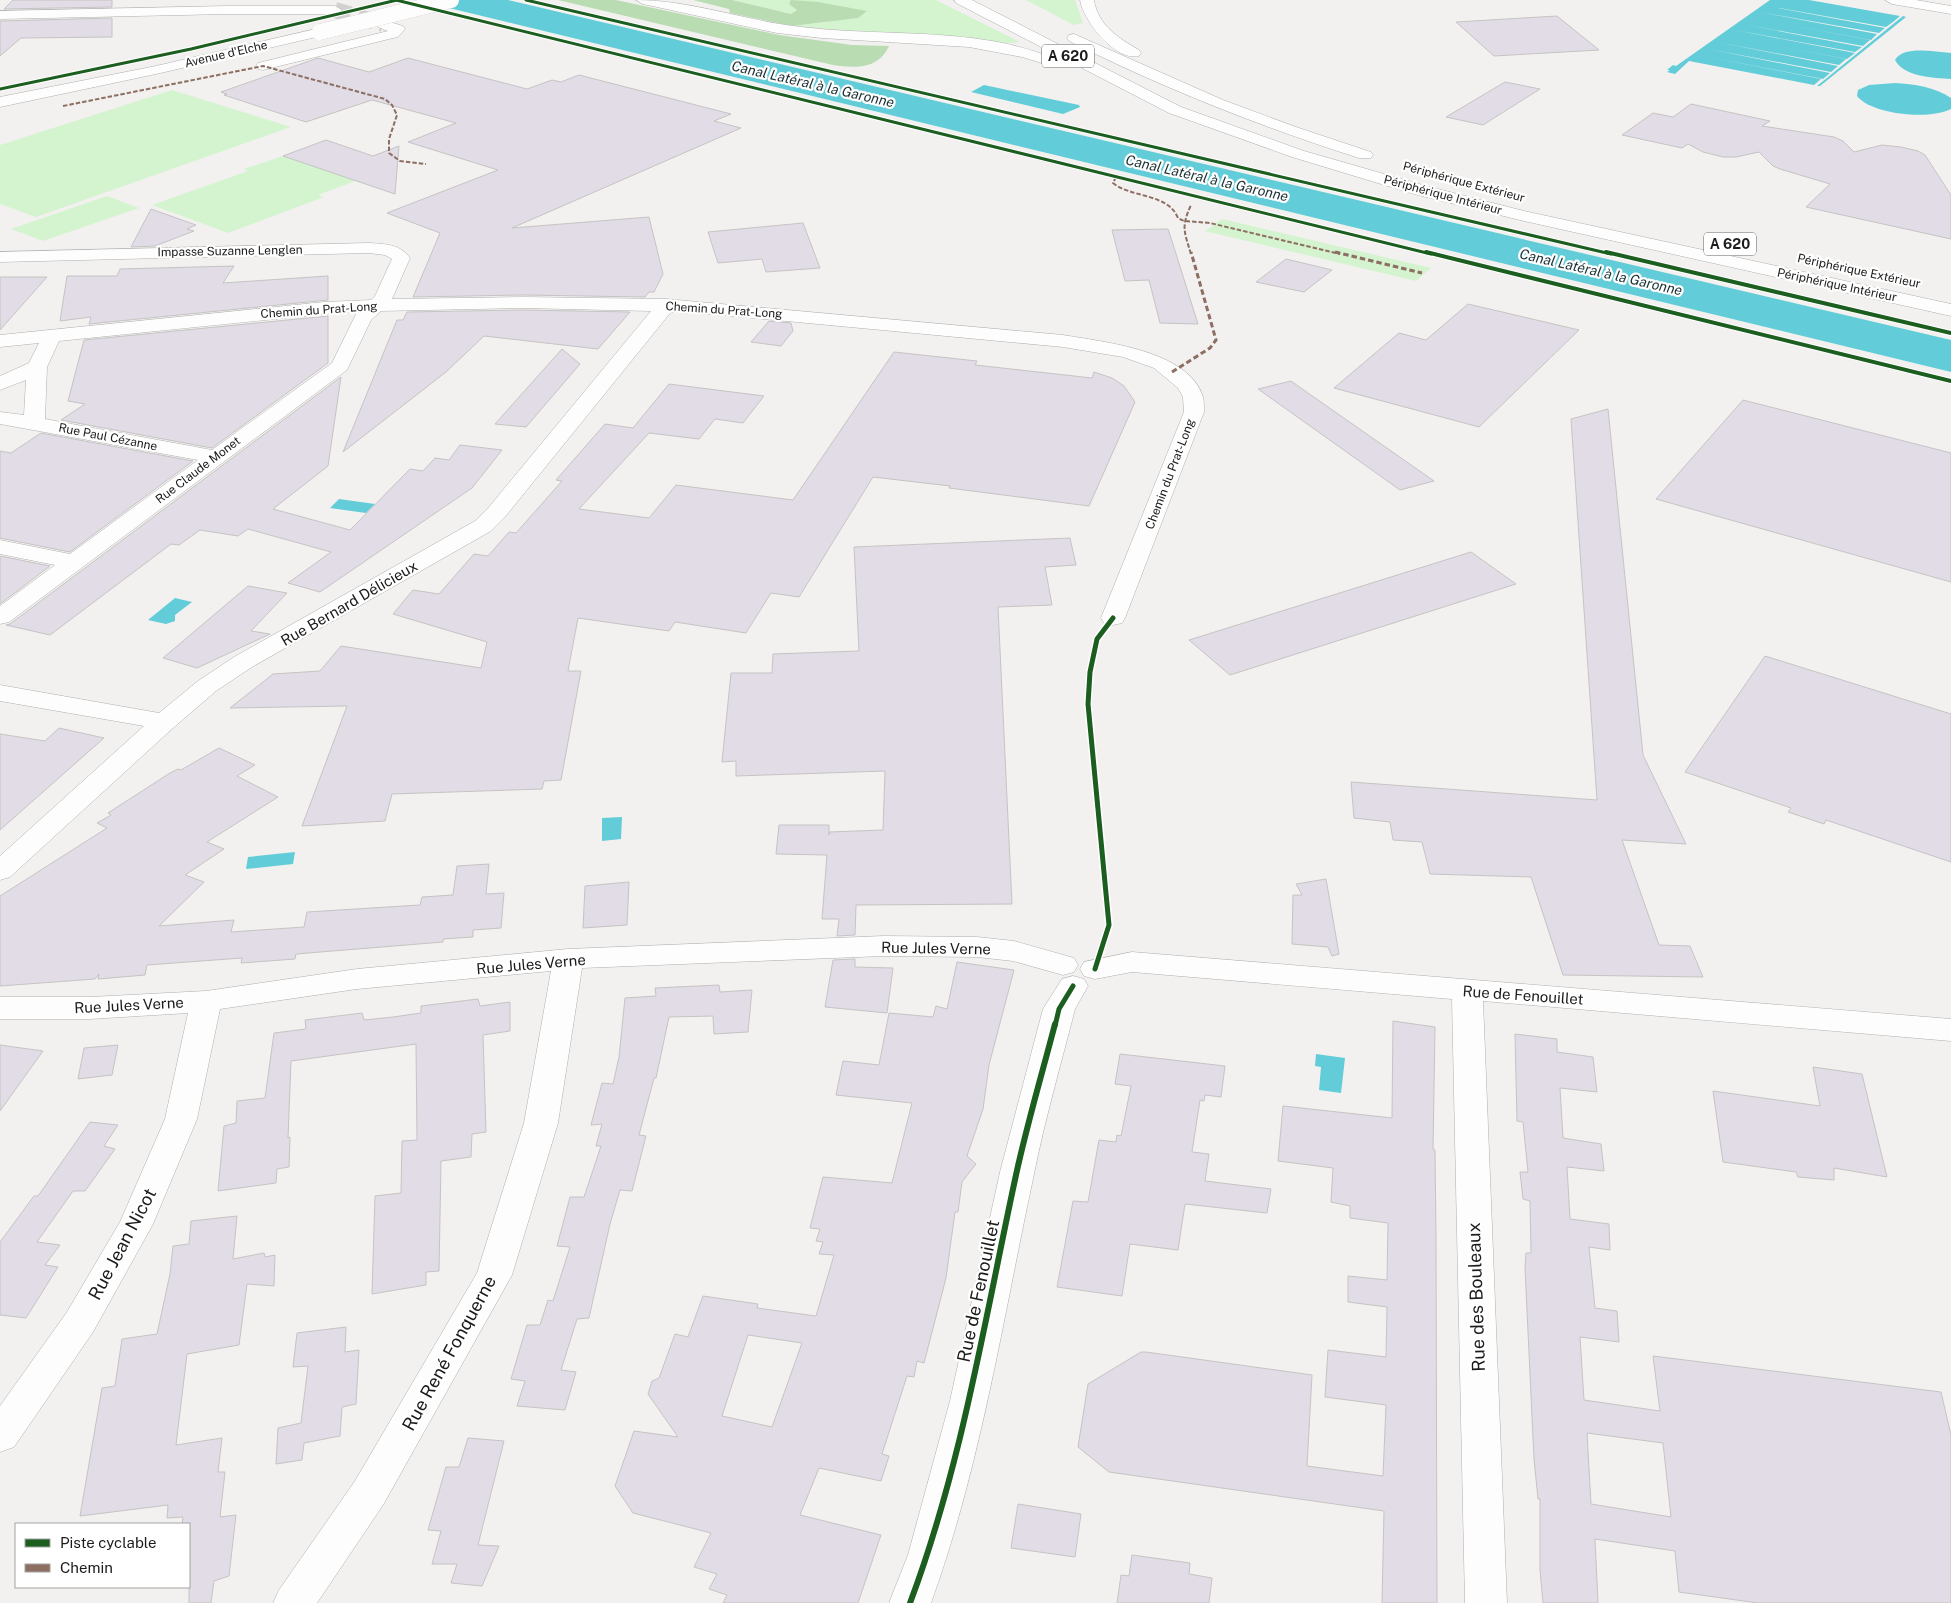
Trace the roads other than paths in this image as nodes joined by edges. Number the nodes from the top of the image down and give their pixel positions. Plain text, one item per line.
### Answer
1 (414, 0) edge
2 (451, 0) edge
3 (643, 0) edge
4 (962, 0) edge
5 (1087, 0) edge
6 (1892, 0) edge
7 (335, 10) tunnel mouth
8 (1951, 10) edge
9 (0, 15) edge
10 (382, 24) tunnel mouth
11 (1065, 33) dead end
12 (263, 66) dead end
13 (1187, 91) junction
14 (0, 94) edge
15 (0, 102) edge
16 (1175, 110) junction
17 (1376, 158) dead end
18 (1510, 195) dead end
19 (1730, 244) dead end
20 (0, 256) edge
21 (374, 305) junction
22 (666, 305) junction
23 (1951, 310) edge
24 (52, 336) junction
25 (0, 341) edge
26 (37, 367) junction
27 (0, 384) edge
28 (0, 418) edge
29 (34, 422) junction
30 (215, 457) junction
31 (0, 547) edge
32 (74, 562) junction
33 (0, 617) edge
34 (1113, 618) dead end
35 (0, 693) edge
36 (164, 722) junction
37 (0, 871) edge
38 (568, 959) junction
39 (1077, 973) junction
40 (1467, 991) junction
41 (206, 1001) junction
42 (0, 1008) edge
43 (1951, 1030) edge
44 (0, 1436) edge
45 (294, 1603) edge
46 (910, 1603) edge
47 (1486, 1603) edge

1 - 14 main road, Avenue d'Elche
2 - 15 main road, Avenue d'Elche, bridge
3 - 16 main road
4 - 16 main road, Périphérique Intérieur / A 620
5 - 13 main road
6 - 8 main road
7 - 9 main road
10 - 12 main road
11 - 13 main road, A 620
13 - 17 main road, A 620
16 - 23 main road, Périphérique Intérieur / A 620
18 - 19 main road, Périphérique Extérieur / A 620
20 - 21 main road, Impasse Suzanne Lenglen
21 - 22 main road, Chemin du Prat-Long
21 - 24 main road, Chemin du Prat-Long
21 - 30 main road, Rue Claude Monet
22 - 34 main road, Chemin du Prat-Long
22 - 36 main road, Rue Bernard Délicieux
24 - 25 main road, Chemin du Prat-Long
24 - 26 main road
26 - 27 main road
26 - 29 main road
28 - 29 main road, Rue Paul Cézanne
29 - 30 main road, Rue Paul Cézanne
30 - 32 main road, Rue Claude Monet
31 - 32 main road
32 - 33 main road, Rue Claude Monet
35 - 36 main road
36 - 37 main road, Rue Bernard Délicieux
38 - 39 main road, Rue Jules Verne
38 - 41 main road, Rue Jules Verne
38 - 45 main road, Rue René Fonquerne
39 - 40 main road, Rue de Fenouillet
39 - 46 main road, Rue de Fenouillet
40 - 43 main road, Rue de Fenouillet
40 - 47 main road, Rue des Bouleaux
41 - 42 main road, Rue Jules Verne
41 - 44 main road, Rue Jean Nicot

